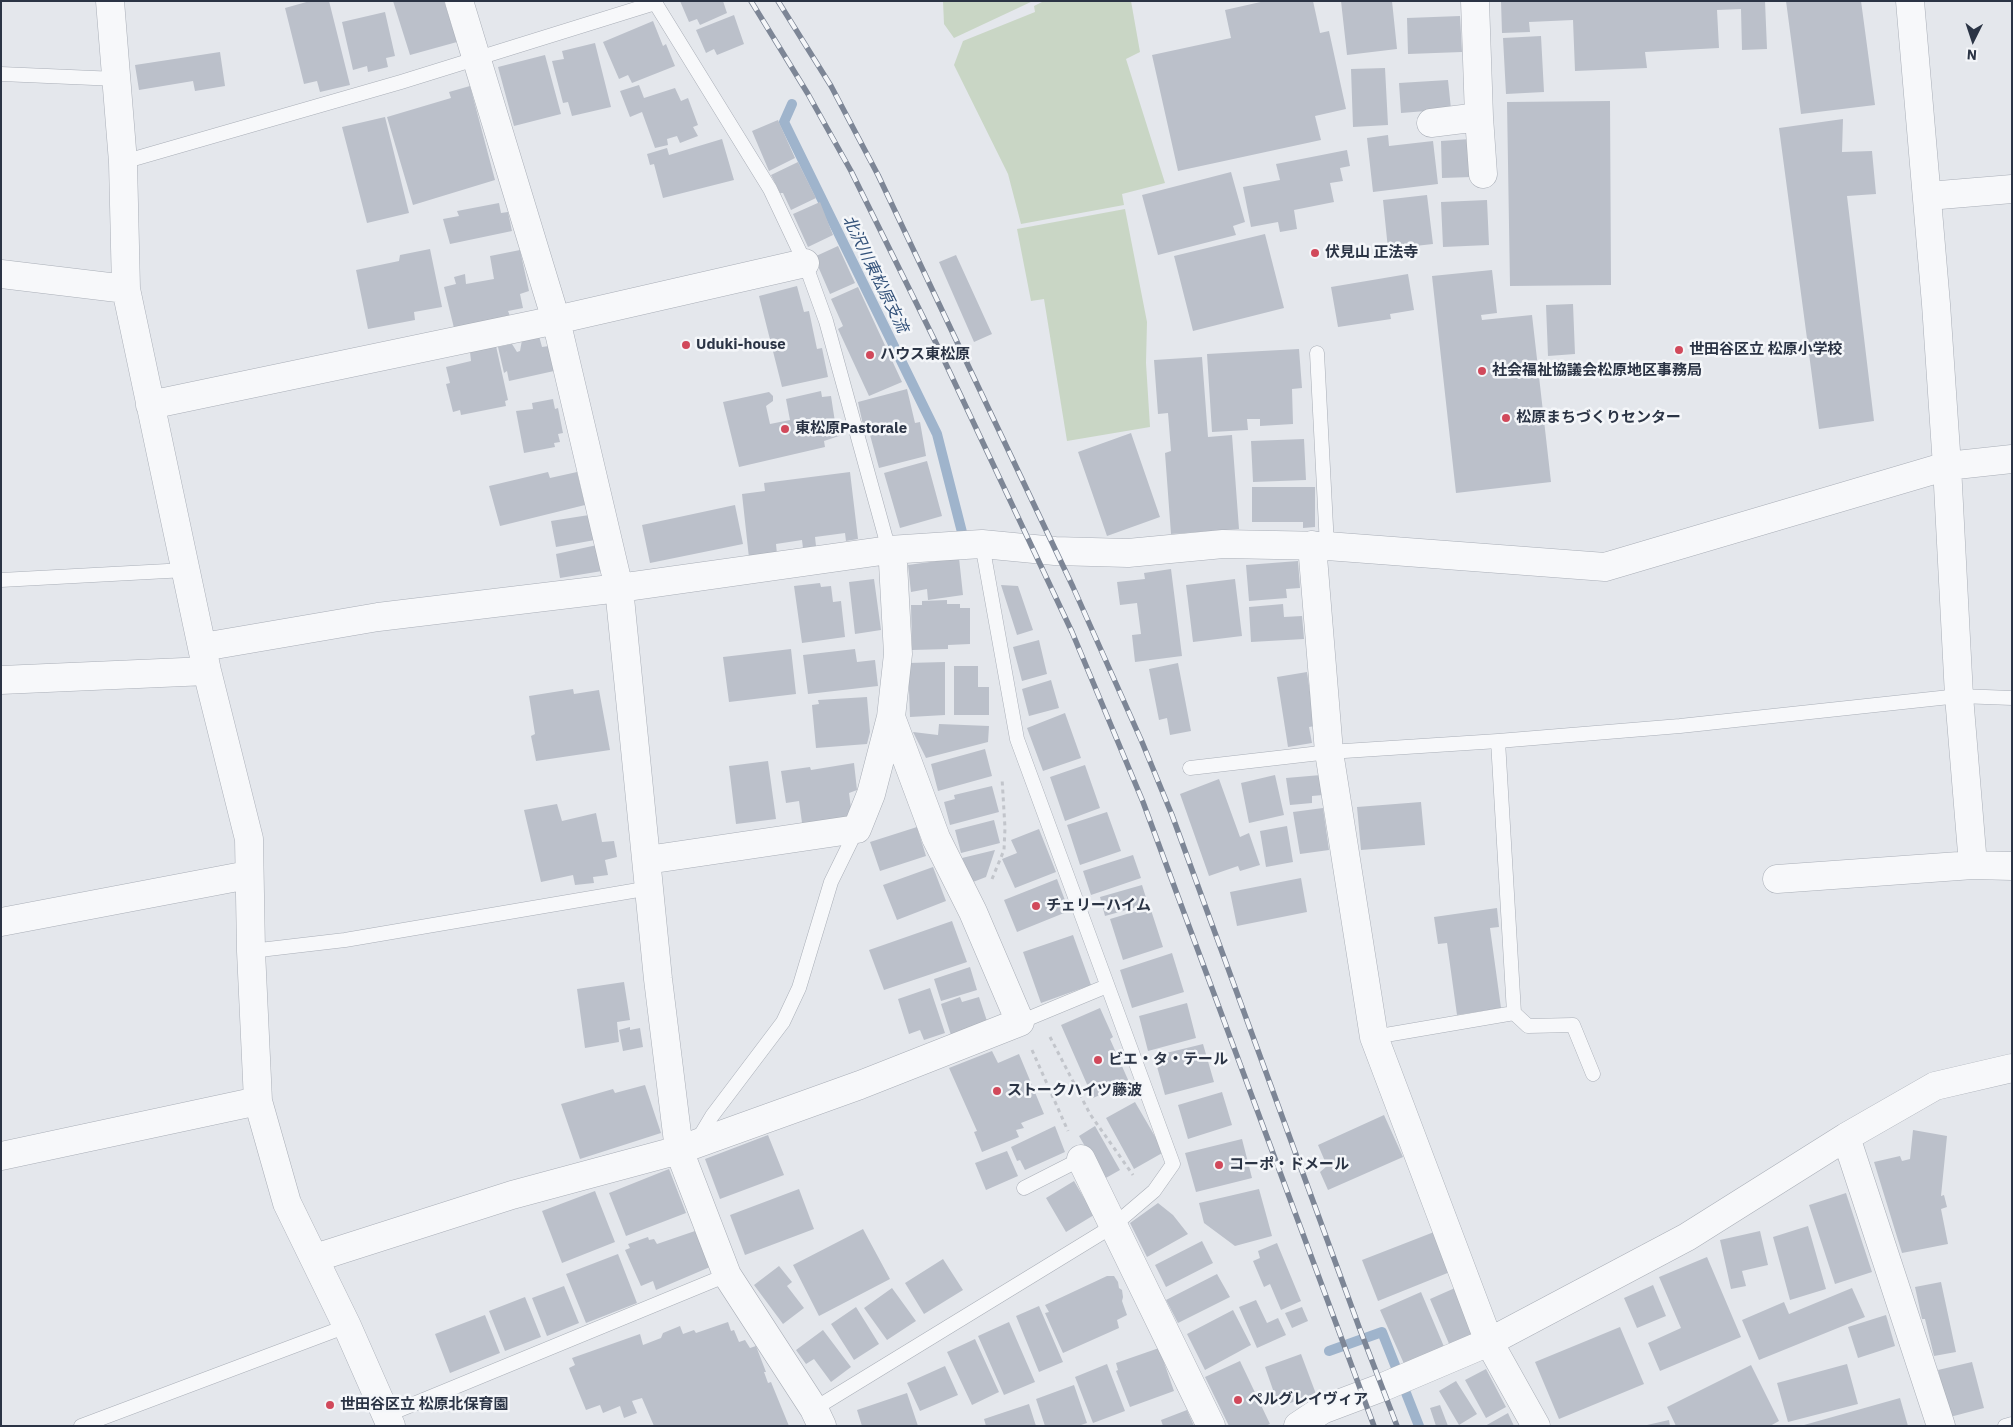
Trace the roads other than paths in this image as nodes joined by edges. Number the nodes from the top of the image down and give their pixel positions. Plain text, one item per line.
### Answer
1 (110, 1) edge
2 (459, 1) edge
3 (1475, 1) edge
4 (1910, 1) edge
5 (654, 2) edge
6 (476, 58) junction
7 (1, 74) edge
8 (116, 79) junction
9 (1478, 117) junction
10 (1431, 123) dead end
11 (123, 162) junction
12 (1483, 174) dead end
13 (2012, 189) edge
14 (1928, 196) junction
15 (805, 263) junction
16 (1, 274) edge
17 (126, 289) junction
18 (556, 320) junction
19 (1316, 353) dead end
20 (150, 405) junction
21 (2012, 459) edge
22 (1948, 466) junction
23 (982, 544) junction
24 (1320, 546) junction
25 (889, 550) junction
26 (186, 570) junction
27 (1, 580) edge
28 (619, 588) junction
29 (205, 659) junction
30 (1, 680) edge
31 (1959, 696) junction
32 (2012, 698) edge
33 (891, 718) junction
34 (1498, 741) junction
35 (1328, 752) junction
36 (1190, 768) dead end
37 (856, 829) junction
38 (647, 860) junction
39 (1973, 865) junction
40 (2012, 866) edge
41 (248, 875) junction
42 (1777, 878) dead end
43 (650, 888) junction
44 (1, 922) edge
45 (250, 951) junction
46 (1107, 986) junction
47 (1514, 1013) junction
48 (1029, 1018) junction
49 (1374, 1037) junction
50 (2012, 1068) edge
51 (1593, 1074) dead end
52 (258, 1101) junction
53 (1846, 1137) junction
54 (687, 1147) junction
55 (1, 1156) edge
56 (1081, 1159) joint
57 (1024, 1188) dead end
58 (1113, 1226) junction
59 (315, 1258) junction
60 (727, 1276) junction
61 (347, 1326) junction
62 (1490, 1342) junction
63 (818, 1417) edge
64 (389, 1420) edge
65 (2012, 1424) edge
66 (81, 1426) edge
67 (1211, 1426) edge
68 (1298, 1426) edge
69 (1536, 1426) edge
70 (1940, 1426) edge
71 (2005, 1426) edge

1 - 8 street
2 - 6 street
3 - 9 street
4 - 14 street
5 - 6 lane
5 - 15 lane
6 - 11 lane
6 - 18 street
7 - 8 lane
8 - 11 street
9 - 10 street
9 - 12 street
11 - 17 street
13 - 14 street
14 - 22 street
15 - 18 street
15 - 25 lane
16 - 17 street
17 - 20 street
18 - 20 street
18 - 28 street
19 - 24 lane
20 - 26 street
21 - 22 street
22 - 24 street
22 - 31 street
23 - 24 street
23 - 25 street
23 - 46 lane
24 - 35 street
25 - 28 street
25 - 33 street
26 - 27 lane
26 - 29 street
28 - 29 street
28 - 38 street
29 - 30 street
29 - 41 street
31 - 32 lane
31 - 34 lane
31 - 39 street
33 - 37 street
33 - 48 street
34 - 35 lane
34 - 47 lane
35 - 36 lane
35 - 49 street
37 - 38 street
37 - 54 lane
38 - 43 street
39 - 40 street
39 - 42 street
41 - 44 street
41 - 45 street
43 - 45 lane
43 - 54 street
45 - 52 street
46 - 48 lane
46 - 58 lane
47 - 49 lane
47 - 51 lane
48 - 54 street
49 - 62 street
50 - 53 street
52 - 55 street
52 - 59 street
53 - 62 street
53 - 70 street
54 - 59 street
54 - 60 street
56 - 57 lane
56 - 58 street
58 - 63 lane
58 - 67 street
59 - 61 street
60 - 63 street
60 - 64 lane
61 - 64 street
61 - 66 lane
62 - 68 street
62 - 69 street
65 - 71 lane

